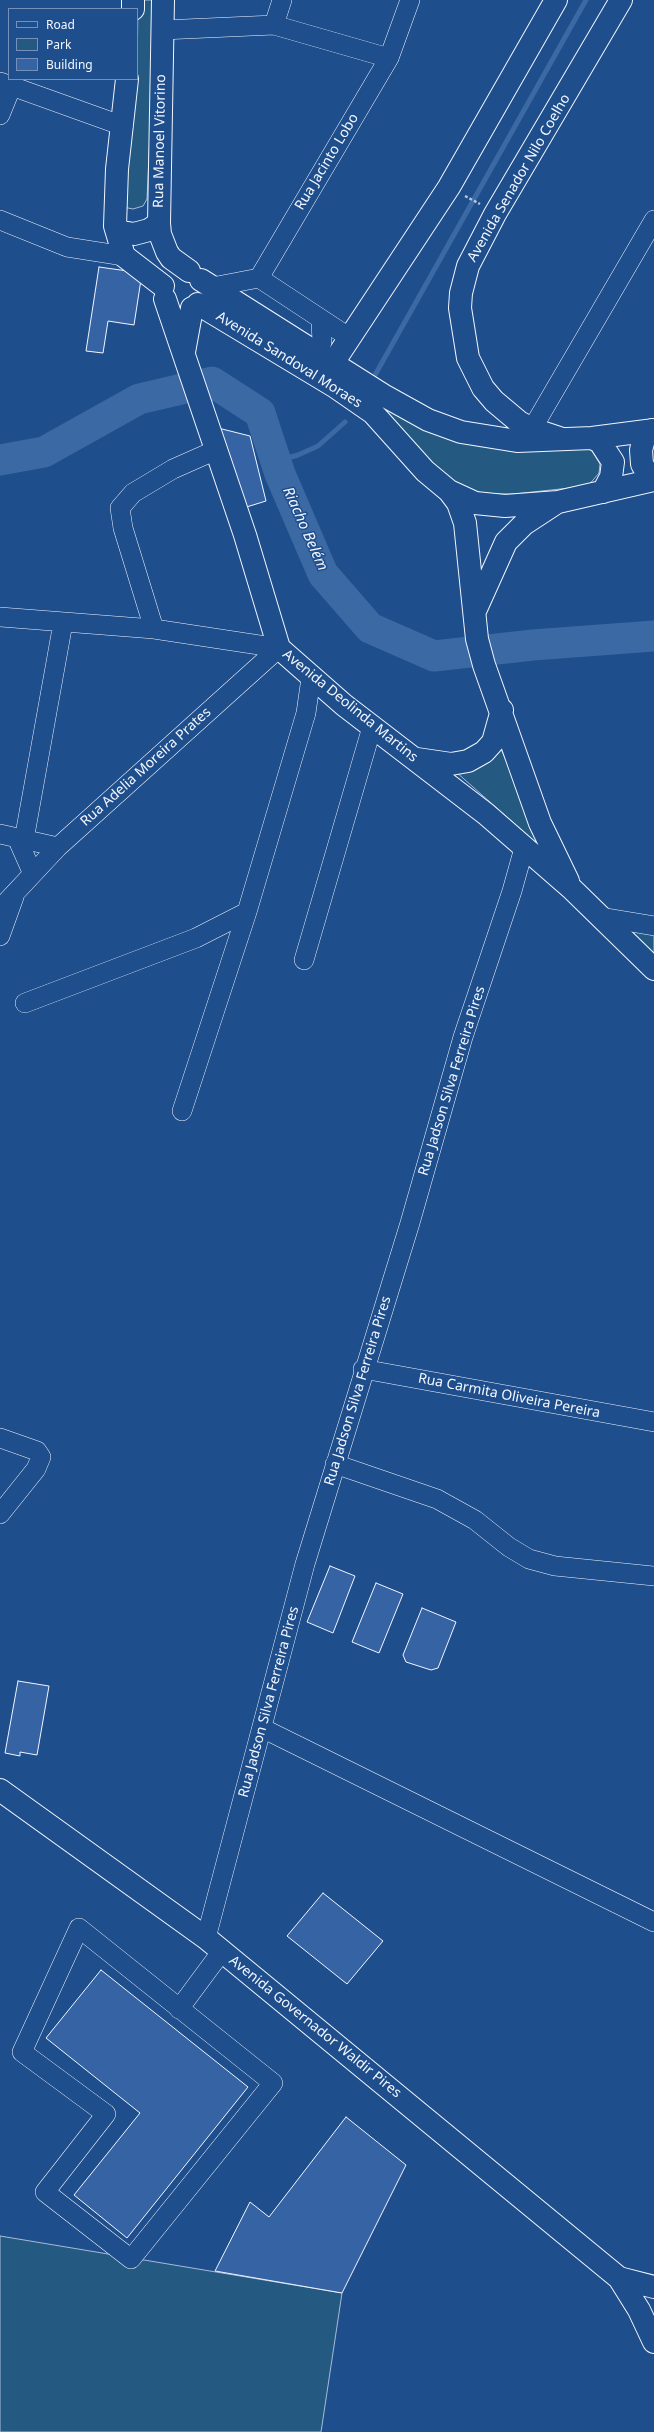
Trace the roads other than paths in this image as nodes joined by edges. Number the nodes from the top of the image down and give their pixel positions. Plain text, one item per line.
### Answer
1 (163, 0) edge
2 (282, 0) edge
3 (410, 0) edge
4 (556, 0) edge
5 (622, 0) edge
6 (274, 25) junction
7 (162, 30) junction
8 (389, 58) junction
9 (127, 80) edge
10 (6, 85) edge
11 (0, 115) edge
12 (123, 126) junction
13 (0, 220) edge
14 (654, 220) edge
15 (159, 223) junction
16 (115, 226) junction
17 (124, 256) junction
18 (259, 278) junction
19 (201, 279) junction
20 (164, 292) junction
21 (195, 306) junction
22 (321, 321) junction
23 (350, 338) junction
24 (184, 353) junction
25 (333, 368) junction
26 (378, 404) junction
27 (532, 429) junction
28 (653, 430) edge
29 (592, 438) junction
30 (562, 439) junction
31 (216, 450) junction
32 (654, 477) edge
33 (654, 480) edge
34 (449, 491) junction
35 (603, 492) junction
36 (558, 502) junction
37 (474, 614) junction
38 (0, 616) edge
39 (63, 623) junction
40 (154, 630) junction
41 (279, 648) junction
42 (311, 678) junction
43 (502, 710) junction
44 (372, 727) junction
45 (413, 758) junction
46 (14, 837) edge
47 (58, 847) junction
48 (524, 848) junction
49 (32, 872) junction
50 (571, 888) junction
51 (16, 890) junction
52 (0, 909) edge
53 (247, 912) junction
54 (601, 917) junction
55 (654, 926) edge
56 (0, 936) edge
57 (304, 960) dead end
58 (654, 969) edge
59 (25, 1003) dead end
60 (182, 1111) dead end
61 (363, 1369) junction
62 (654, 1422) edge
63 (0, 1438) edge
64 (335, 1464) junction
65 (0, 1514) edge
66 (654, 1576) edge
67 (262, 1728) junction
68 (0, 1790) edge
69 (654, 1922) edge
70 (214, 1945) junction
71 (179, 2008) junction
72 (619, 2278) junction
73 (654, 2287) edge
74 (654, 2342) edge

1 - 7 main road, Rua Manoel Vitorino
2 - 6 street
3 - 8 street, Rua Jacinto Lobo
4 - 23 main road
5 - 27 main road, Avenida Senador Nilo Coelho
6 - 7 street
6 - 8 street
7 - 15 main road, Rua Manoel Vitorino
8 - 18 street, Rua Jacinto Lobo
9 - 12 main road
10 - 11 street
10 - 12 street
12 - 16 main road
13 - 17 street
14 - 27 street
15 - 16 main road
15 - 19 main road, Rua Manoel Vitorino
16 - 17 main road
17 - 20 main road
18 - 19 street
18 - 22 street
19 - 20 main road
19 - 21 main road
19 - 25 main road, Avenida Sandoval Moraes
20 - 21 main road
20 - 24 main road, Avenida Deolinda Martins
21 - 24 main road, Avenida Deolinda Martins
21 - 25 main road, Avenida Sandoval Moraes
22 - 23 street
22 - 25 street
23 - 25 main road
24 - 31 main road, Avenida Deolinda Martins
25 - 26 main road, Avenida Sandoval Moraes
26 - 30 main road, Avenida Sandoval Moraes
26 - 34 main road, Avenida Sandoval Moraes
27 - 30 main road, Avenida Senador Nilo Coelho
28 - 29 main road, Avenida Sandoval Moraes
28 - 32 main road
29 - 30 main road, Avenida Sandoval Moraes
29 - 35 main road
31 - 40 street
31 - 41 main road, Avenida Deolinda Martins
33 - 35 main road, Avenida Sandoval Moraes
34 - 36 main road, Avenida Sandoval Moraes
34 - 37 main road
35 - 36 main road, Avenida Sandoval Moraes
36 - 37 main road
37 - 43 main road
38 - 39 street
39 - 40 street
39 - 46 street
40 - 41 street
41 - 42 main road, Avenida Deolinda Martins
41 - 47 street, Rua Adelia Moreira Prates
42 - 44 main road, Avenida Deolinda Martins
42 - 53 street
43 - 45 main road
43 - 50 main road
44 - 45 main road, Avenida Deolinda Martins
44 - 57 street
45 - 48 main road, Avenida Deolinda Martins
46 - 47 street
46 - 49 street
47 - 49 street, Rua Adelia Moreira Prates
48 - 50 main road, Avenida Deolinda Martins
48 - 61 street, Rua Jadson Silva Ferreira Pires
49 - 51 street, Rua Adelia Moreira Prates
50 - 54 main road, Avenida Deolinda Martins
51 - 52 street, Rua Adelia Moreira Prates
51 - 56 street
53 - 59 street
53 - 60 street
54 - 55 street
54 - 58 main road, Avenida Deolinda Martins
61 - 62 street, Rua Carmita Oliveira Pereira
61 - 64 street, Rua Jadson Silva Ferreira Pires
63 - 65 street
64 - 66 street
64 - 67 street, Rua Jadson Silva Ferreira Pires
67 - 69 street
67 - 70 street, Rua Jadson Silva Ferreira Pires
68 - 70 main road, Avenida Governador Waldir Pires
70 - 71 street
70 - 72 main road, Avenida Governador Waldir Pires
71 - 71 street
72 - 73 main road, Avenida Governador Waldir Pires
72 - 74 main road, Avenida Governador Waldir Pires

